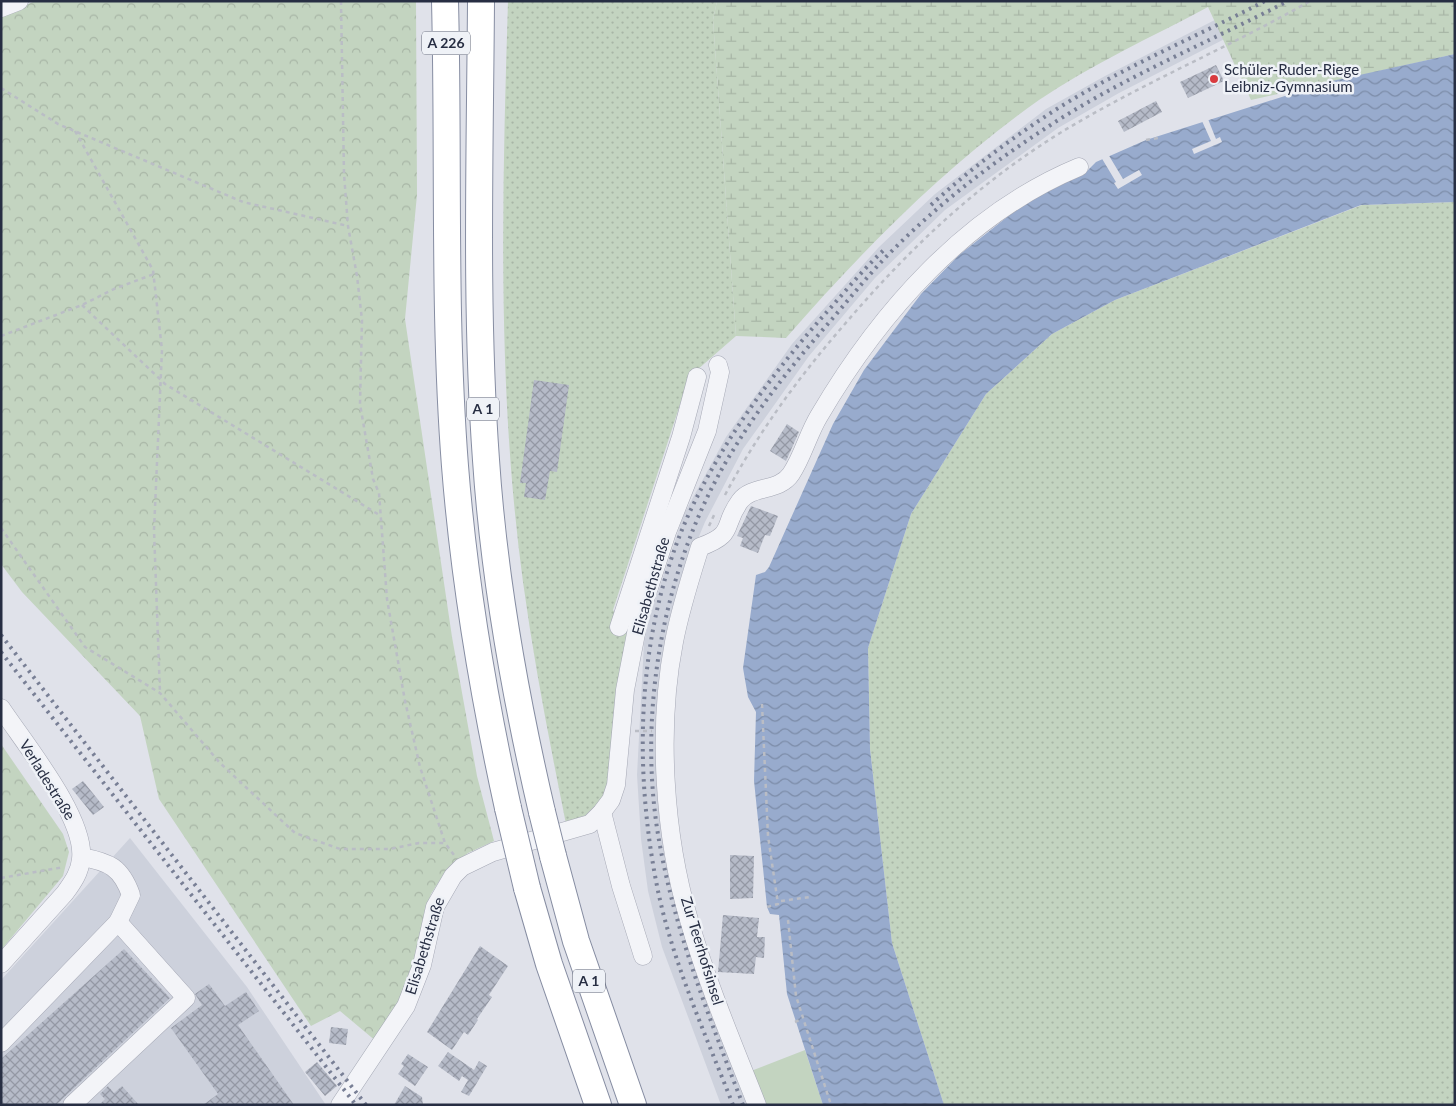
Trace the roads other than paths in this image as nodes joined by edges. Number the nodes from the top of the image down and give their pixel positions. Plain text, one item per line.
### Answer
1 (19, 1) edge
2 (447, 1) edge
3 (480, 1) edge
4 (1, 8) edge
5 (1079, 167) dead end
6 (718, 365) dead end
7 (697, 377) dead end
8 (619, 627) dead end
9 (1, 708) edge
10 (602, 812) junction
11 (82, 857) junction
12 (118, 922) junction
13 (643, 956) dead end
14 (1, 964) edge
15 (1, 1043) edge
16 (72, 1105) edge
17 (340, 1105) edge
18 (598, 1105) edge
19 (633, 1105) edge
20 (757, 1105) edge

1 - 4 street
2 - 18 highway, A 1, bridge
3 - 19 highway, A 1, bridge
5 - 20 street, Zur Teerhofsinsel
6 - 10 street, Elisabethstraße
7 - 8 street
9 - 11 street, Verladestraße
10 - 13 street
10 - 17 street, Elisabethstraße
11 - 12 street
11 - 14 street
12 - 15 street
12 - 16 street

